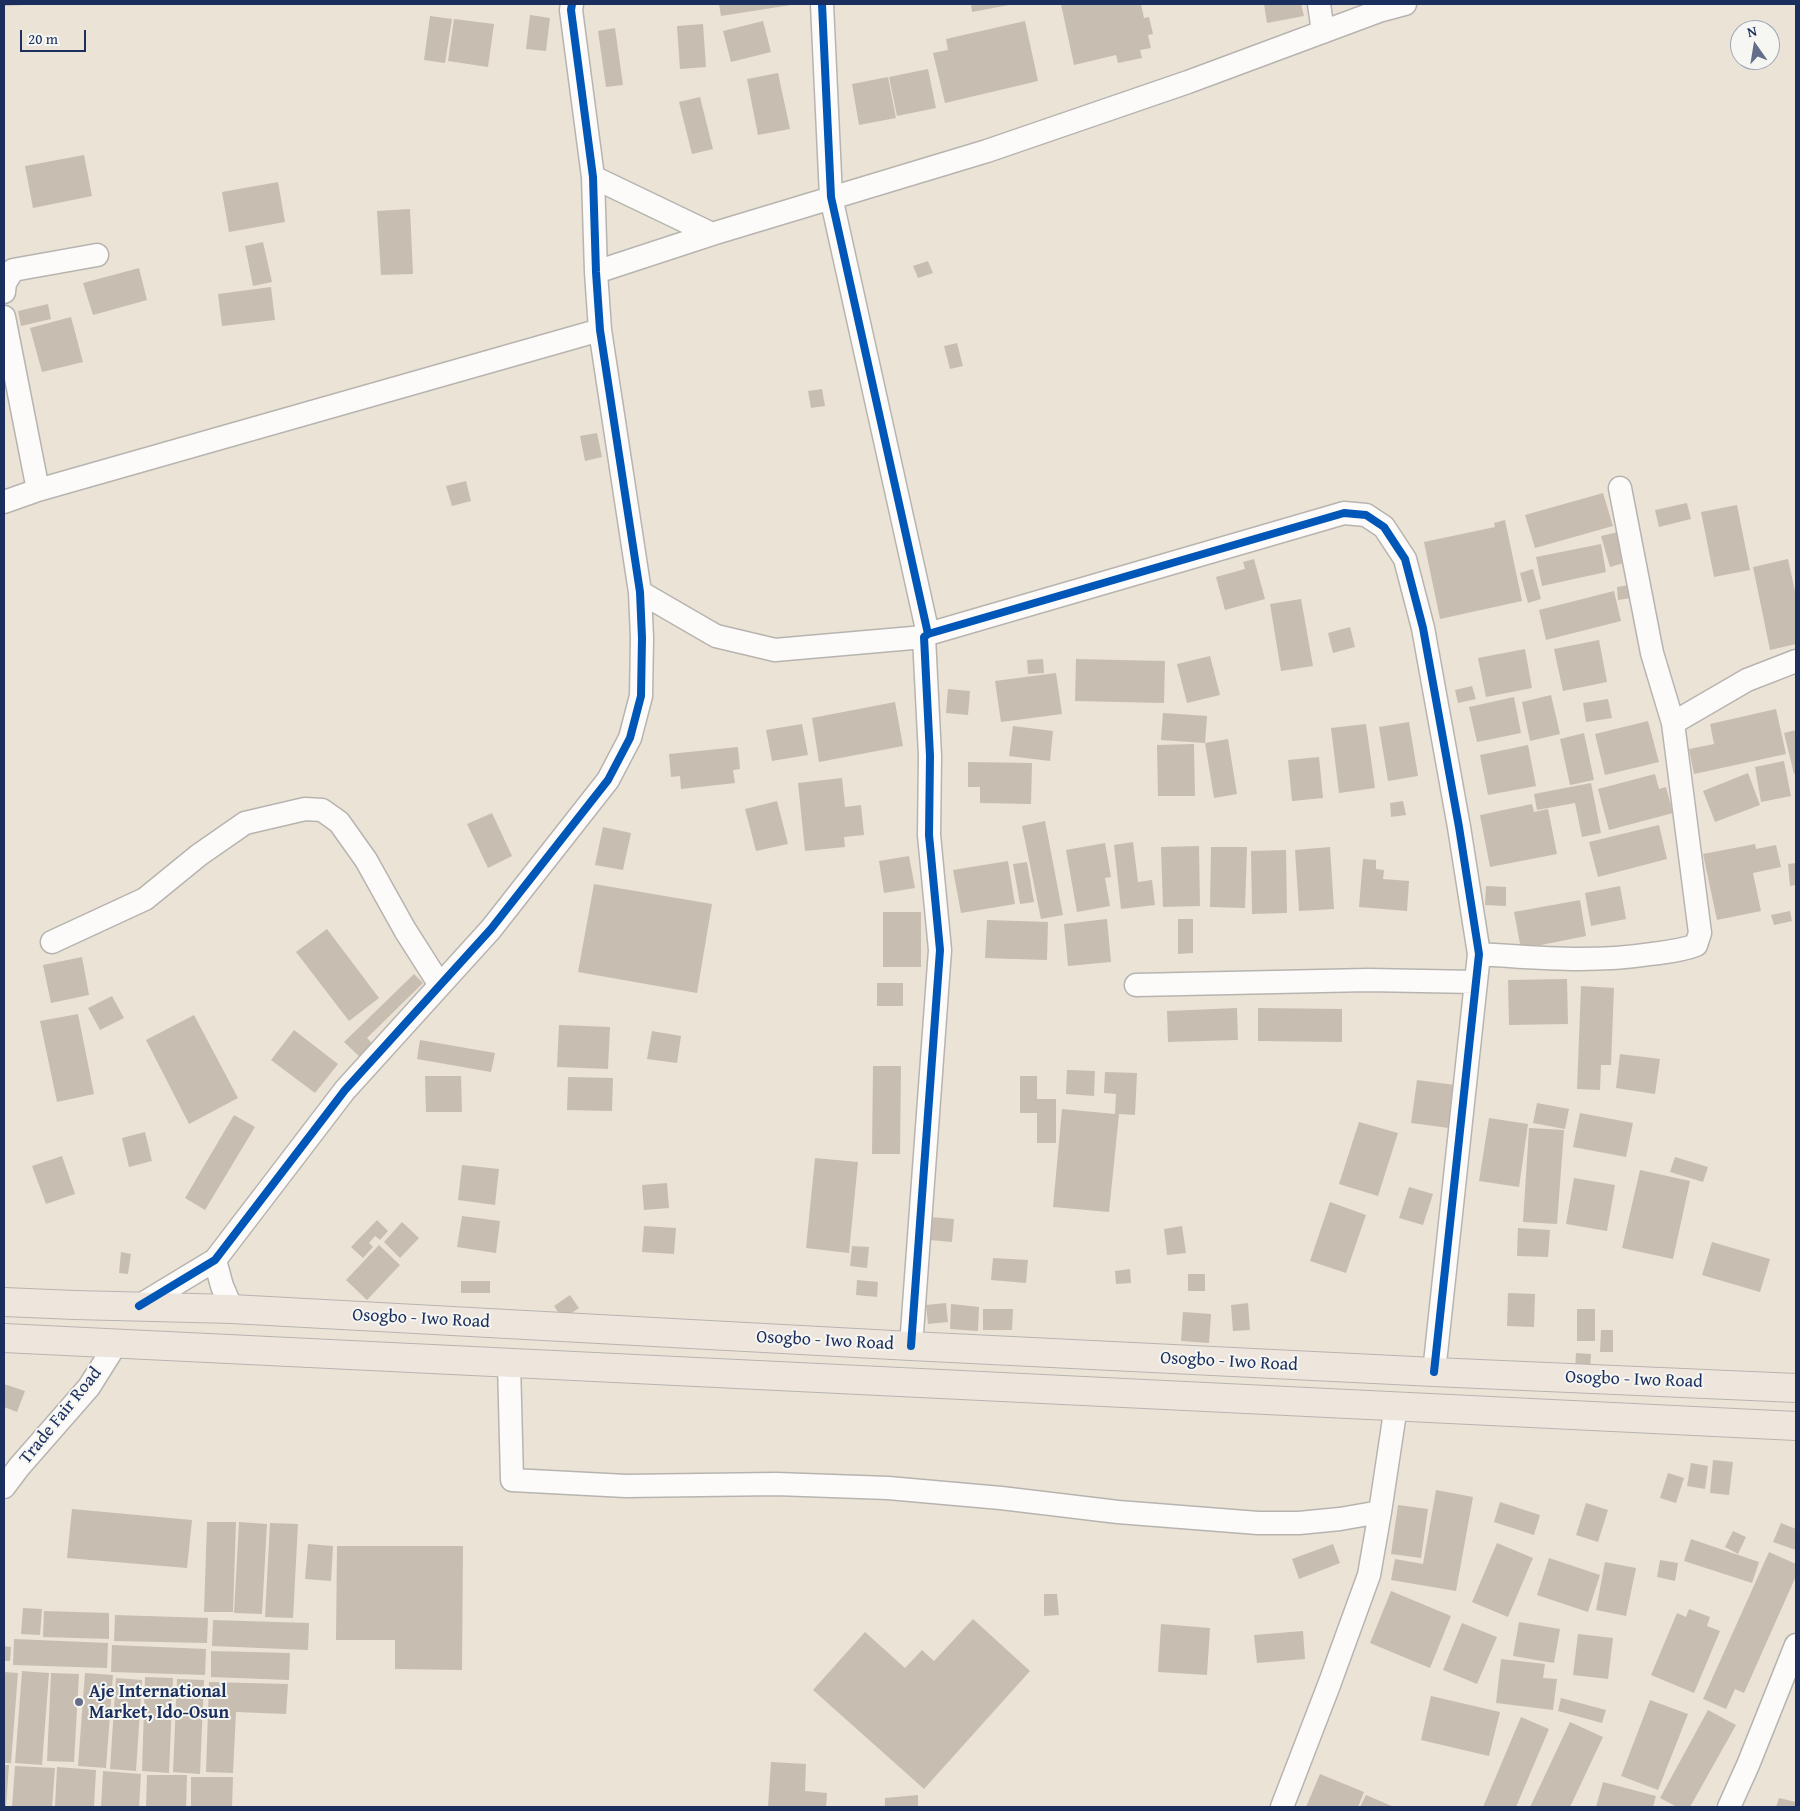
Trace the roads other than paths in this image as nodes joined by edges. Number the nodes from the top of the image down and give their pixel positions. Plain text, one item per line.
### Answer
1 (572, 4) edge
2 (822, 4) edge
3 (1319, 4) edge
4 (1405, 4) edge
5 (1323, 32) junction
6 (593, 177) junction
7 (832, 197) junction
8 (712, 234) junction
9 (97, 254) dead end
10 (596, 272) junction
11 (4, 292) edge
12 (4, 316) edge
13 (600, 330) junction
14 (1620, 488) dead end
15 (38, 490) junction
16 (4, 502) edge
17 (640, 592) junction
18 (926, 636) junction
19 (1796, 661) edge
20 (1672, 723) junction
21 (52, 942) dead end
22 (1479, 954) junction
23 (1476, 982) junction
24 (440, 985) junction
25 (1136, 985) dead end
26 (214, 1260) junction
27 (4, 1302) edge
28 (139, 1306) junction
29 (232, 1308) junction
30 (4, 1338) edge
31 (116, 1344) junction
32 (911, 1346) junction
33 (510, 1363) junction
34 (1434, 1372) junction
35 (1796, 1388) edge
36 (1396, 1406) junction
37 (1796, 1426) edge
38 (4, 1487) edge
39 (1380, 1512) junction
40 (1796, 1645) edge
41 (1282, 1807) edge
42 (1729, 1807) edge

1 - 6 street
2 - 7 street
3 - 5 street
4 - 5 street
5 - 7 street
6 - 8 street
6 - 10 street
7 - 8 street
7 - 18 street
8 - 10 street
9 - 11 street
10 - 13 street
12 - 15 street
13 - 15 street
13 - 17 street
14 - 20 street
15 - 16 street
17 - 18 street
17 - 24 street
18 - 22 street
18 - 32 street
19 - 20 street
20 - 22 street
21 - 24 street
22 - 23 street
23 - 25 street
23 - 34 street
24 - 26 street
26 - 28 street
26 - 29 street
27 - 28 main road, Osogbo - Iwo Road
28 - 29 main road, Osogbo - Iwo Road
29 - 32 main road, Osogbo - Iwo Road
30 - 31 main road, Osogbo - Iwo Road
31 - 33 main road, Osogbo - Iwo Road
31 - 38 street, Trade Fair Road
32 - 34 main road, Osogbo - Iwo Road
33 - 36 main road, Osogbo - Iwo Road
33 - 39 street
34 - 35 main road, Osogbo - Iwo Road
36 - 37 main road, Osogbo - Iwo Road
36 - 39 street
39 - 41 street
40 - 42 street

